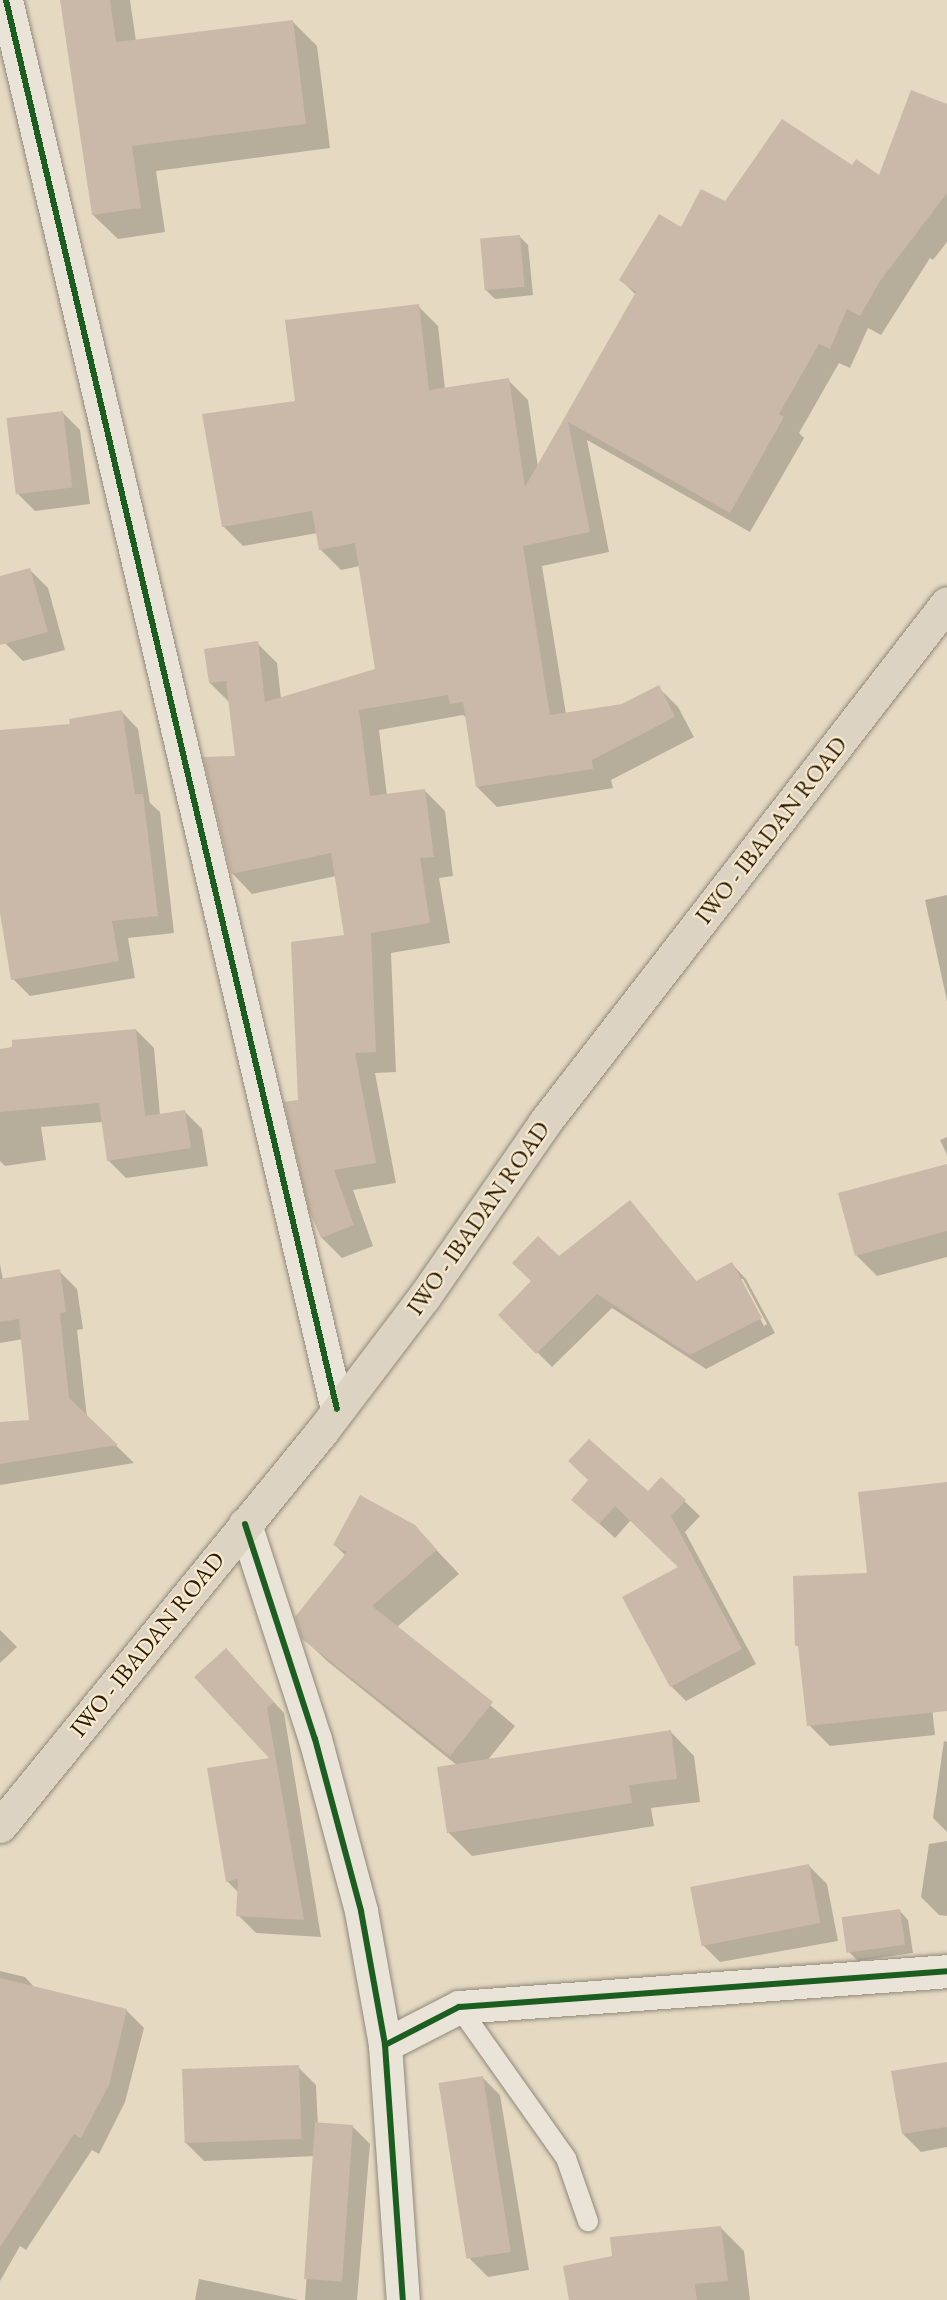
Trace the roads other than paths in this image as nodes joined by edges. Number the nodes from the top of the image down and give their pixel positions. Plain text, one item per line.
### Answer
1 (6, 0) edge
2 (947, 603) edge
3 (337, 1408) junction
4 (245, 1524) junction
5 (0, 1826) edge
6 (947, 1971) edge
7 (459, 2007) junction
8 (385, 2044) junction
9 (588, 2221) dead end
10 (403, 2300) edge

1 - 3 street
2 - 3 main road, IWO - IBADAN ROAD
3 - 4 main road, IWO - IBADAN ROAD
4 - 5 main road, IWO - IBADAN ROAD
4 - 8 street
6 - 7 street
7 - 8 street
7 - 9 lane
8 - 10 street

